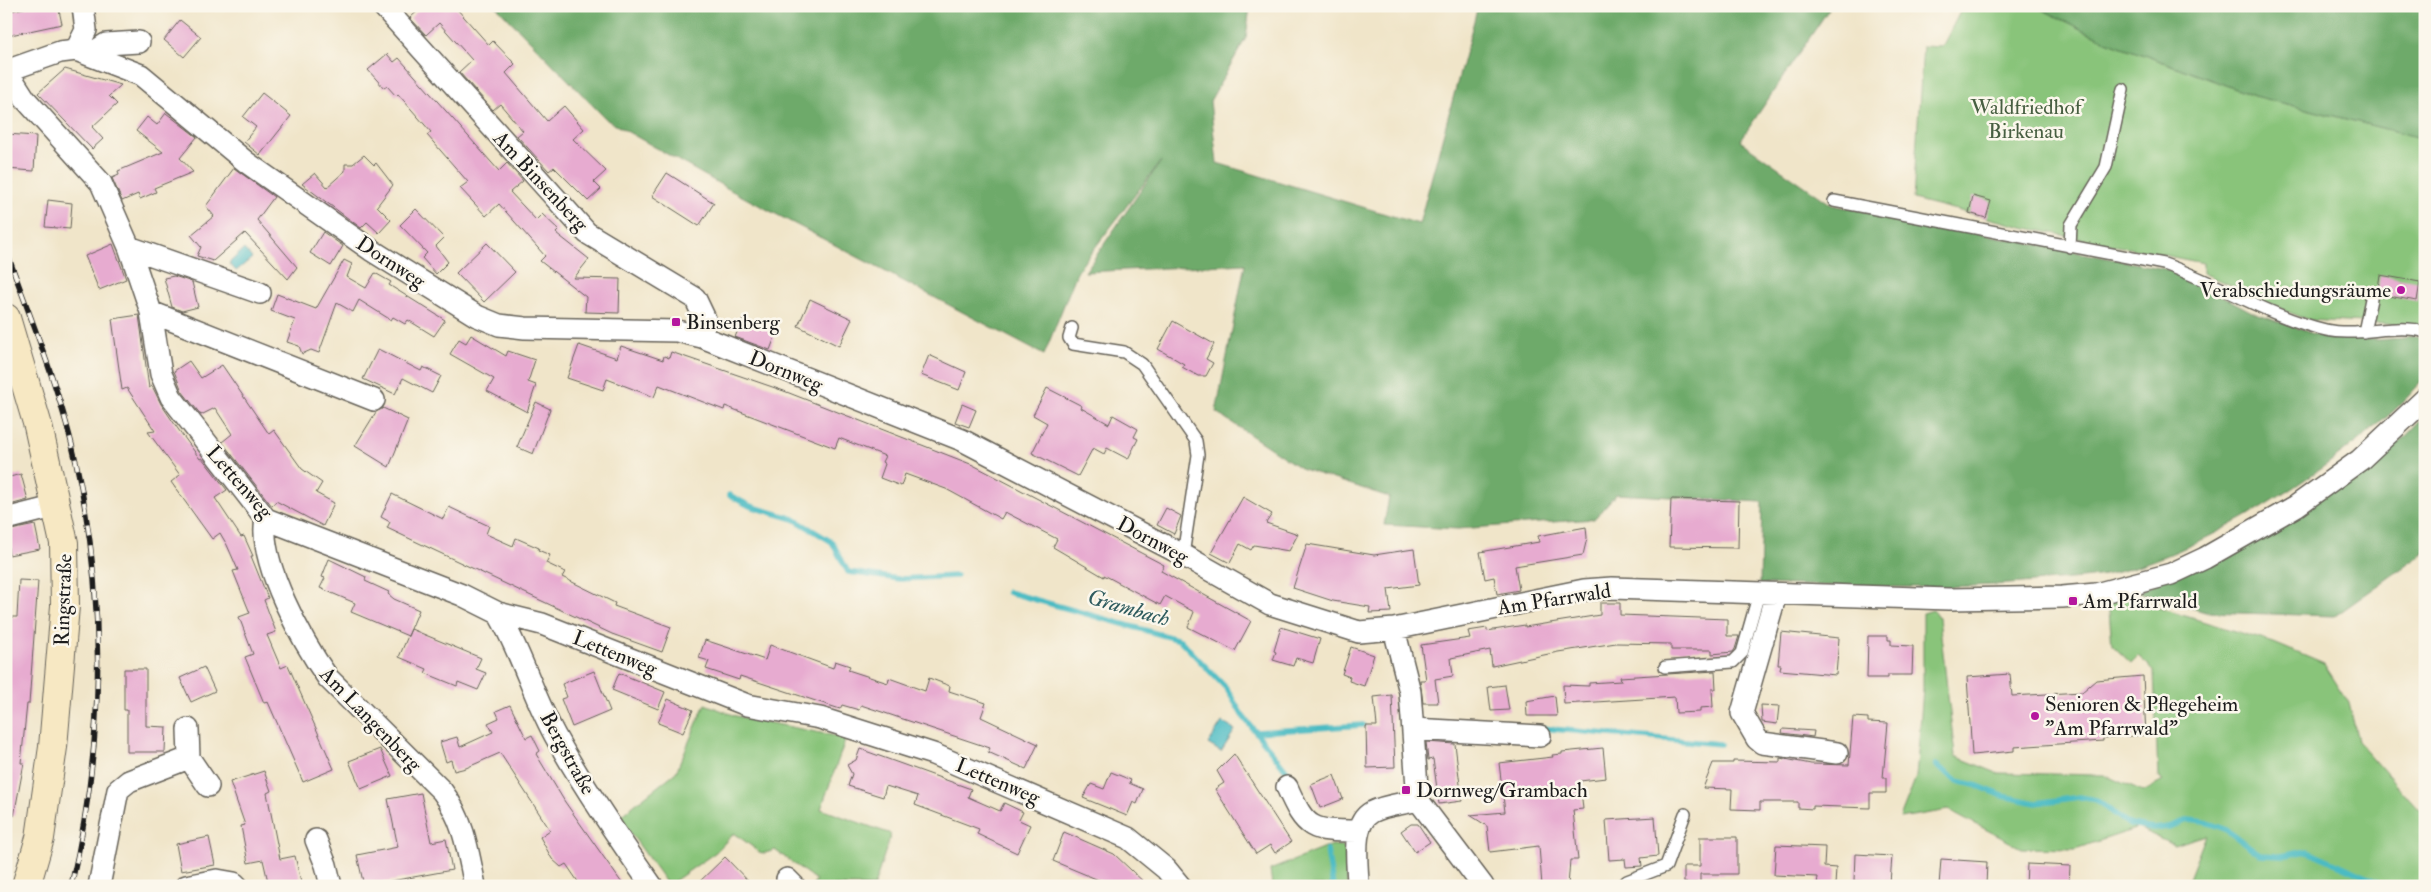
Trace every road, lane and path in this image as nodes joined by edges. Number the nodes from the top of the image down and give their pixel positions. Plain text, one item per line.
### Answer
1 (83, 6) edge
2 (383, 6) edge
3 (139, 42) dead end
4 (84, 52) junction
5 (7, 71) edge
6 (2123, 89) dead end
7 (1834, 201) dead end
8 (129, 247) junction
9 (2070, 247) junction
10 (260, 292) dead end
11 (2371, 299) dead end
12 (151, 312) junction
13 (1072, 328) dead end
14 (8, 330) edge
15 (2364, 332) junction
16 (2425, 332) edge
17 (702, 337) junction
18 (2425, 399) edge
19 (374, 400) dead end
20 (57, 506) junction
21 (6, 518) edge
22 (266, 519) junction
23 (1183, 555) junction
24 (1767, 594) junction
25 (498, 613) junction
26 (1394, 630) junction
27 (1665, 667) dead end
28 (1413, 729) junction
29 (188, 730) dead end
30 (1540, 736) dead end
31 (1837, 753) dead end
32 (189, 758) junction
33 (208, 786) dead end
34 (1287, 787) dead end
35 (1418, 800) junction
36 (1685, 814) dead end
37 (1358, 831) junction
38 (316, 840) dead end
39 (26, 886) edge
40 (99, 886) edge
41 (186, 886) edge
42 (237, 886) edge
43 (331, 886) edge
44 (475, 886) edge
45 (652, 886) edge
46 (1180, 886) edge
47 (1358, 886) edge
48 (1483, 886) edge
49 (1622, 886) edge

1 - 4 street
2 - 17 street, Am Binsenberg
3 - 4 street
4 - 5 street
4 - 17 street, Dornweg
5 - 8 street, Lettenweg
6 - 9 lane
7 - 9 lane
8 - 10 street
8 - 12 street, Lettenweg
9 - 15 lane
11 - 15 lane
12 - 19 street
12 - 22 street, Lettenweg
13 - 23 lane
14 - 20 main road, Ringstraße
15 - 16 lane
17 - 23 street, Dornweg
18 - 24 street, Am Pfarrwald
20 - 21 street
20 - 39 main road, Ringstraße
22 - 25 street, Lettenweg
22 - 44 street, Am Langenberg
23 - 26 street, Dornweg
24 - 26 street, Am Pfarrwald
24 - 27 lane
24 - 31 street
25 - 45 street, Bergstraße
25 - 46 street, Lettenweg
26 - 28 street
28 - 30 street
28 - 35 street
29 - 32 street
32 - 33 street
32 - 40 street
34 - 37 street
35 - 37 street
35 - 48 street
36 - 49 lane
37 - 47 street
38 - 43 street
41 - 42 street

